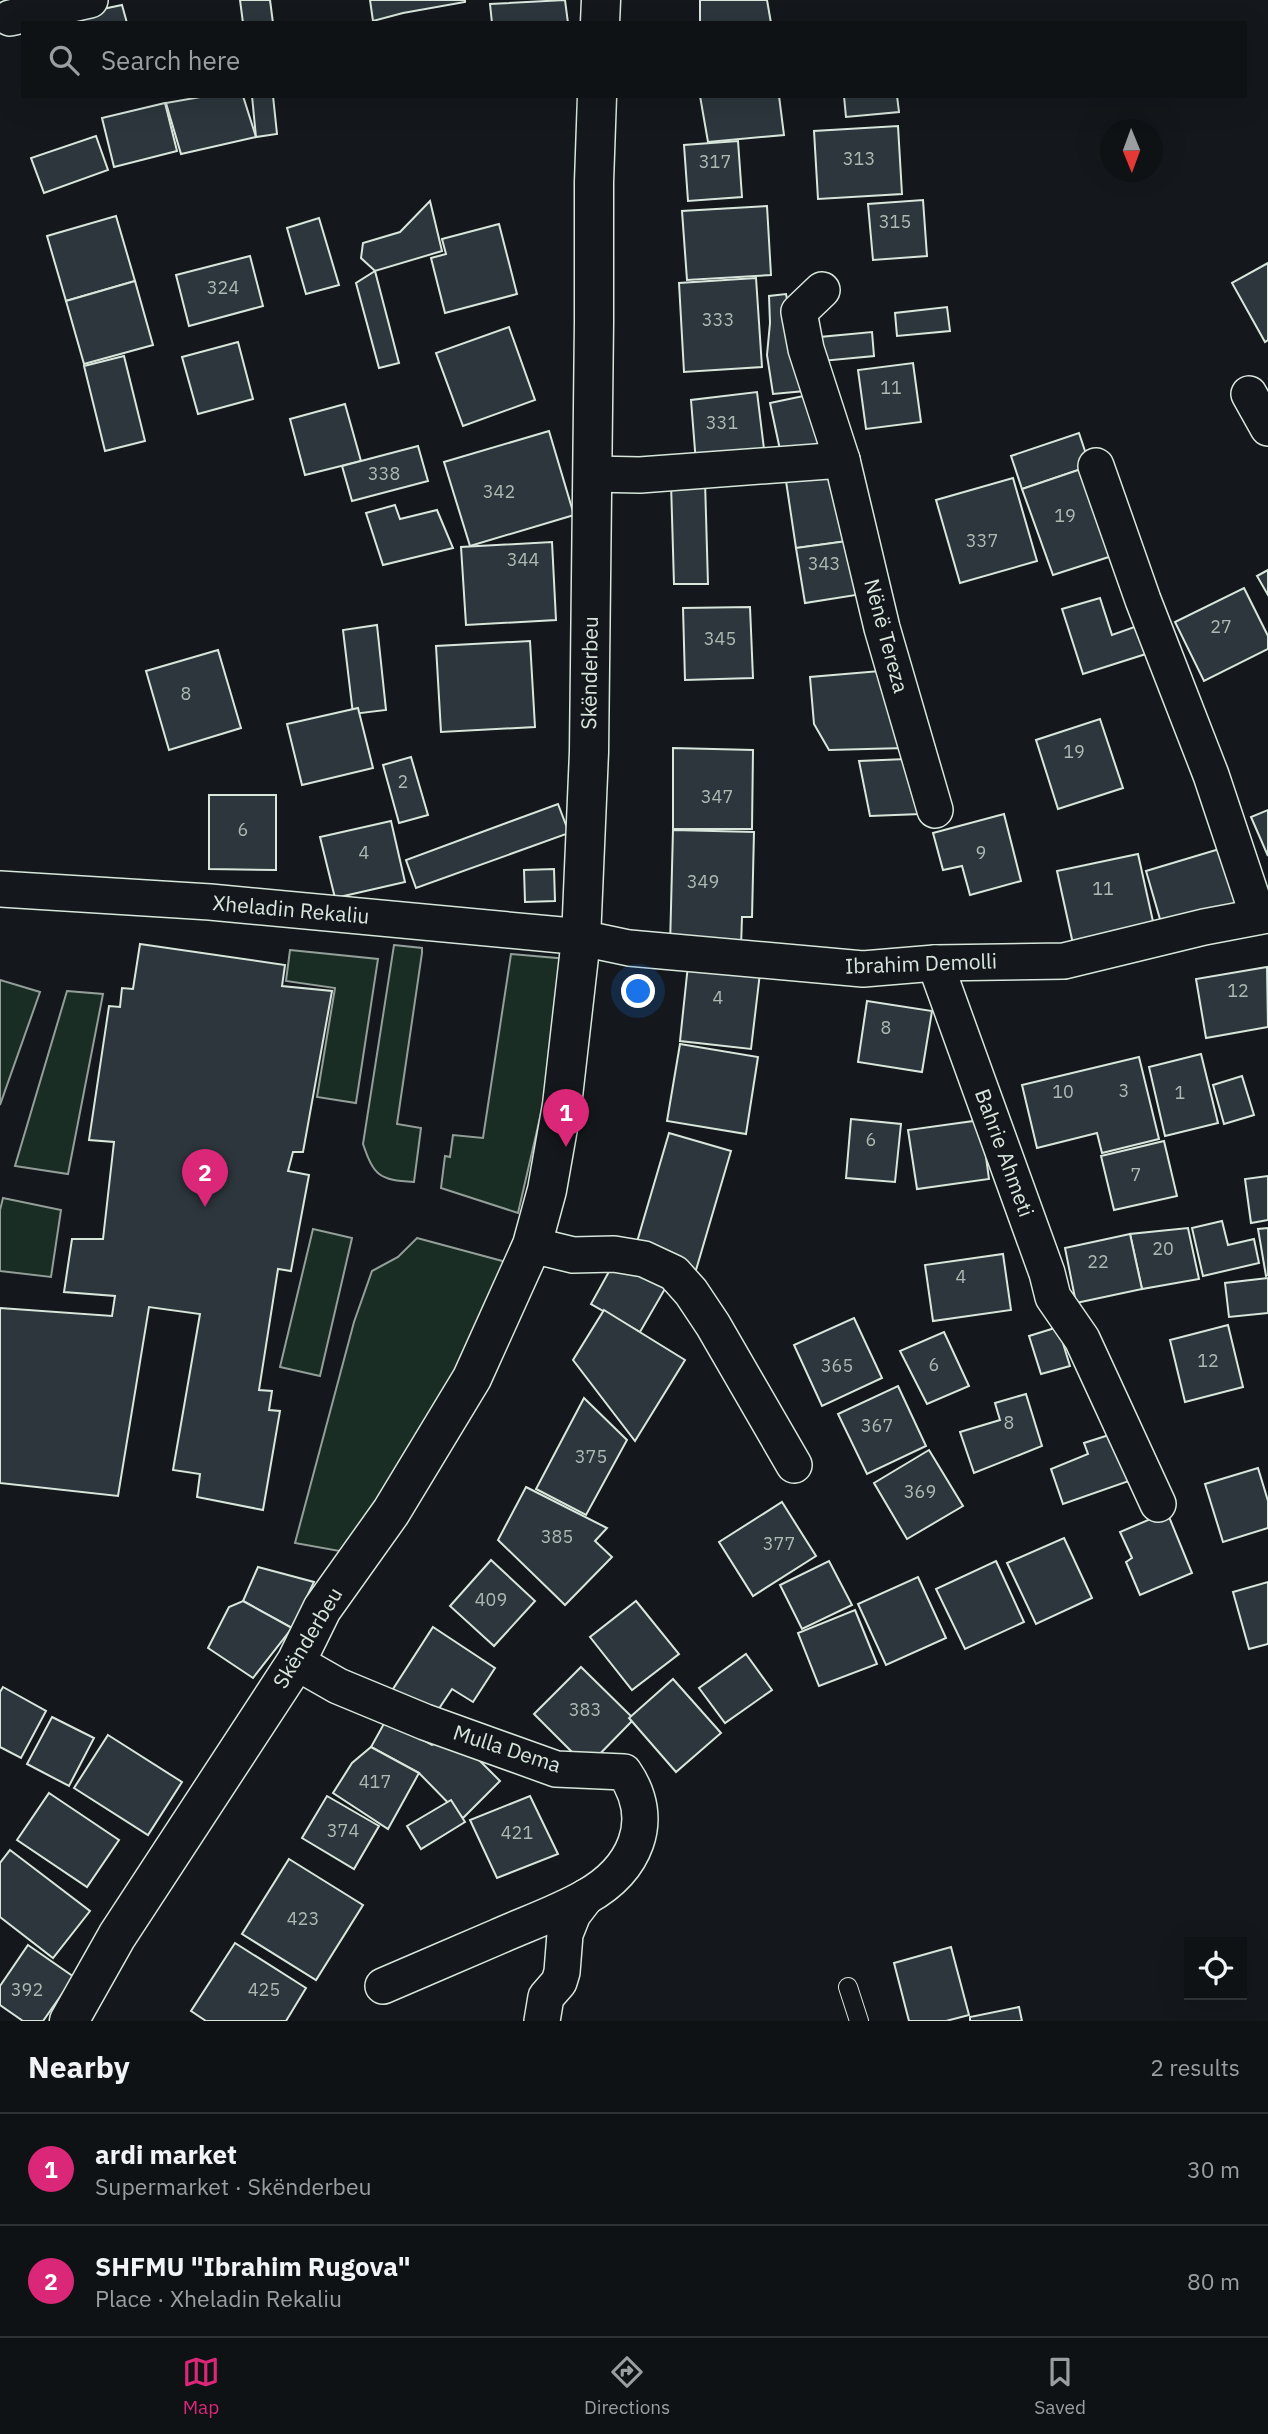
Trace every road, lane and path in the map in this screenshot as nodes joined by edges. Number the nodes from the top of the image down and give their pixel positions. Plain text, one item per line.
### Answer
1 (90, 0) edge
2 (601, 0) edge
3 (10, 18) dead end
4 (600, 21) edge
5 (597, 98) edge
6 (822, 290) dead end
7 (1249, 394) dead end
8 (1268, 428) edge
9 (842, 460) junction
10 (1096, 466) dead end
11 (592, 474) junction
12 (934, 810) dead end
13 (0, 890) edge
14 (1263, 916) edge
15 (581, 939) junction
16 (935, 963) junction
17 (531, 1245) junction
18 (793, 1465) dead end
19 (1158, 1504) dead end
20 (296, 1662) junction
21 (586, 1897) junction
22 (383, 1986) dead end
23 (848, 1987) dead end
24 (69, 2021) edge
25 (542, 2021) edge
26 (859, 2021) edge

1 - 3 street
2 - 4 main road
5 - 11 main road, Skënderbeu
6 - 9 street, Nënë Tereza
7 - 8 street
9 - 11 street
9 - 12 street, Nënë Tereza
10 - 14 street, Ibrahim Demolli
11 - 15 main road, Skënderbeu
13 - 15 street, Xheladin Rekaliu
14 - 16 street, Ibrahim Demolli
15 - 16 street, Ibrahim Demolli
15 - 17 main road, Skënderbeu
16 - 19 street, Bahrie Ahmeti
17 - 18 street
17 - 20 main road, Skënderbeu
20 - 21 street, Mulla Dema
20 - 24 main road, Skënderbeu
21 - 22 street, Mulla Dema
21 - 25 street, Mulla Dema
23 - 26 lane

